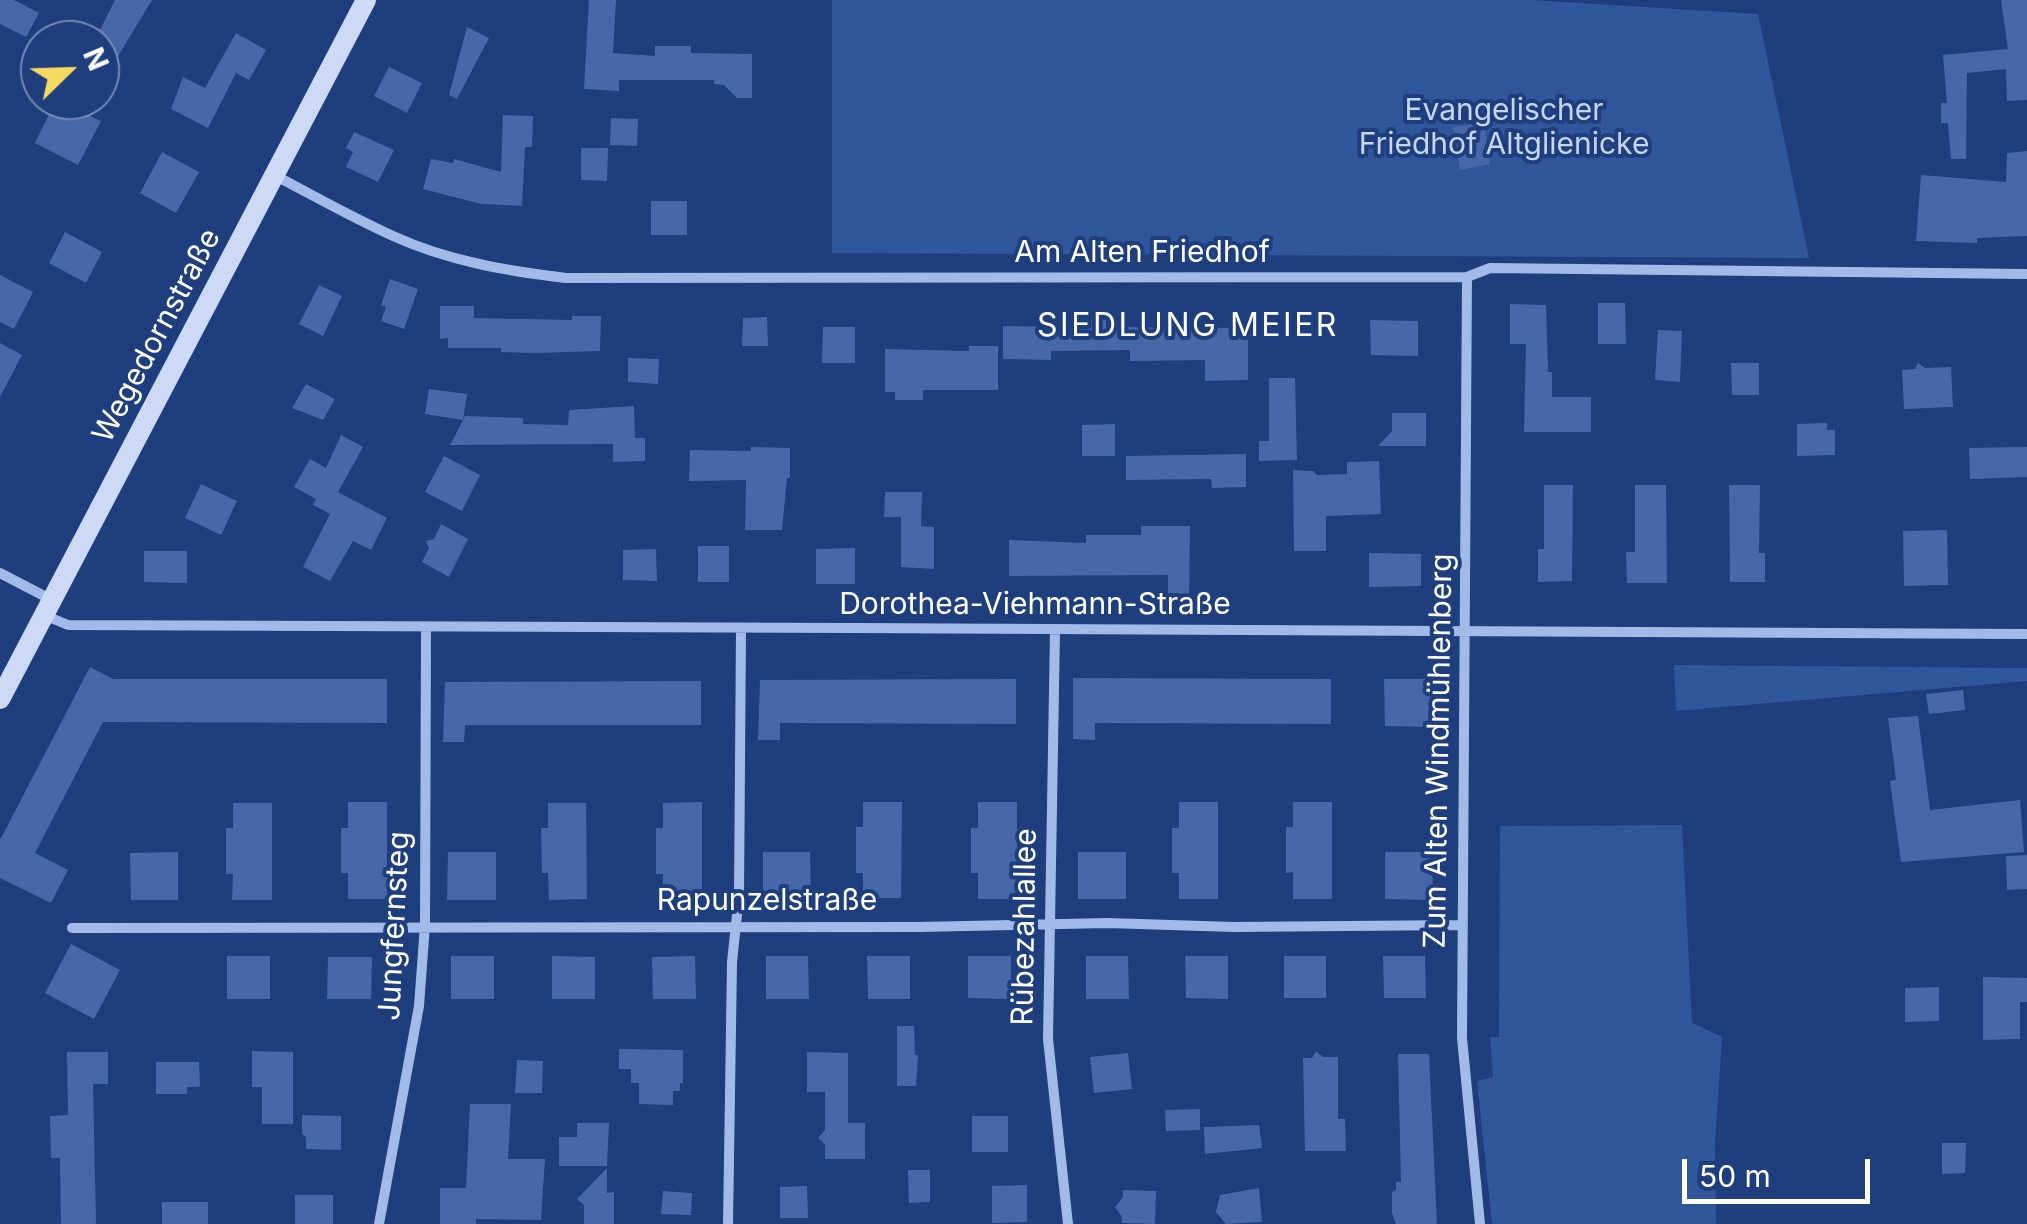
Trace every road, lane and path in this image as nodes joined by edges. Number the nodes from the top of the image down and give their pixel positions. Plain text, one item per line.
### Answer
1 (366, 0) edge
2 (276, 176) junction
3 (2027, 274) edge
4 (1467, 277) junction
5 (0, 573) edge
6 (48, 607) junction
7 (426, 627) junction
8 (1467, 628) junction
9 (741, 630) junction
10 (1054, 631) junction
11 (2027, 634) edge
12 (0, 700) edge
13 (1051, 924) junction
14 (425, 925) junction
15 (734, 926) junction
16 (1462, 926) junction
17 (72, 928) dead end
18 (379, 1224) edge
19 (728, 1224) edge
20 (1068, 1224) edge
21 (1480, 1224) edge

1 - 2 street, Wegedornstraße
2 - 4 street, Am Alten Friedhof
2 - 6 street, Wegedornstraße
3 - 4 street, Am Alten Friedhof
4 - 8 street, Zum Alten Windmühlenberg
5 - 6 street, Dorothea-Viehmann-Straße
6 - 7 street, Dorothea-Viehmann-Straße
6 - 12 street, Wegedornstraße
7 - 9 street, Dorothea-Viehmann-Straße
7 - 14 street, Jungfernsteg
8 - 10 street, Dorothea-Viehmann-Straße
8 - 11 street, Dorothea-Viehmann-Straße
8 - 16 street, Zum Alten Windmühlenberg
9 - 10 street, Dorothea-Viehmann-Straße
9 - 15 street
10 - 13 street, Rübezahlallee
13 - 15 street, Rapunzelstraße
13 - 16 street, Rapunzelstraße
13 - 20 street, Rübezahlallee
14 - 15 street, Rapunzelstraße
14 - 17 street, Rapunzelstraße
14 - 18 street, Jungfernsteg
15 - 19 street
16 - 21 street, Zum Alten Windmühlenberg

